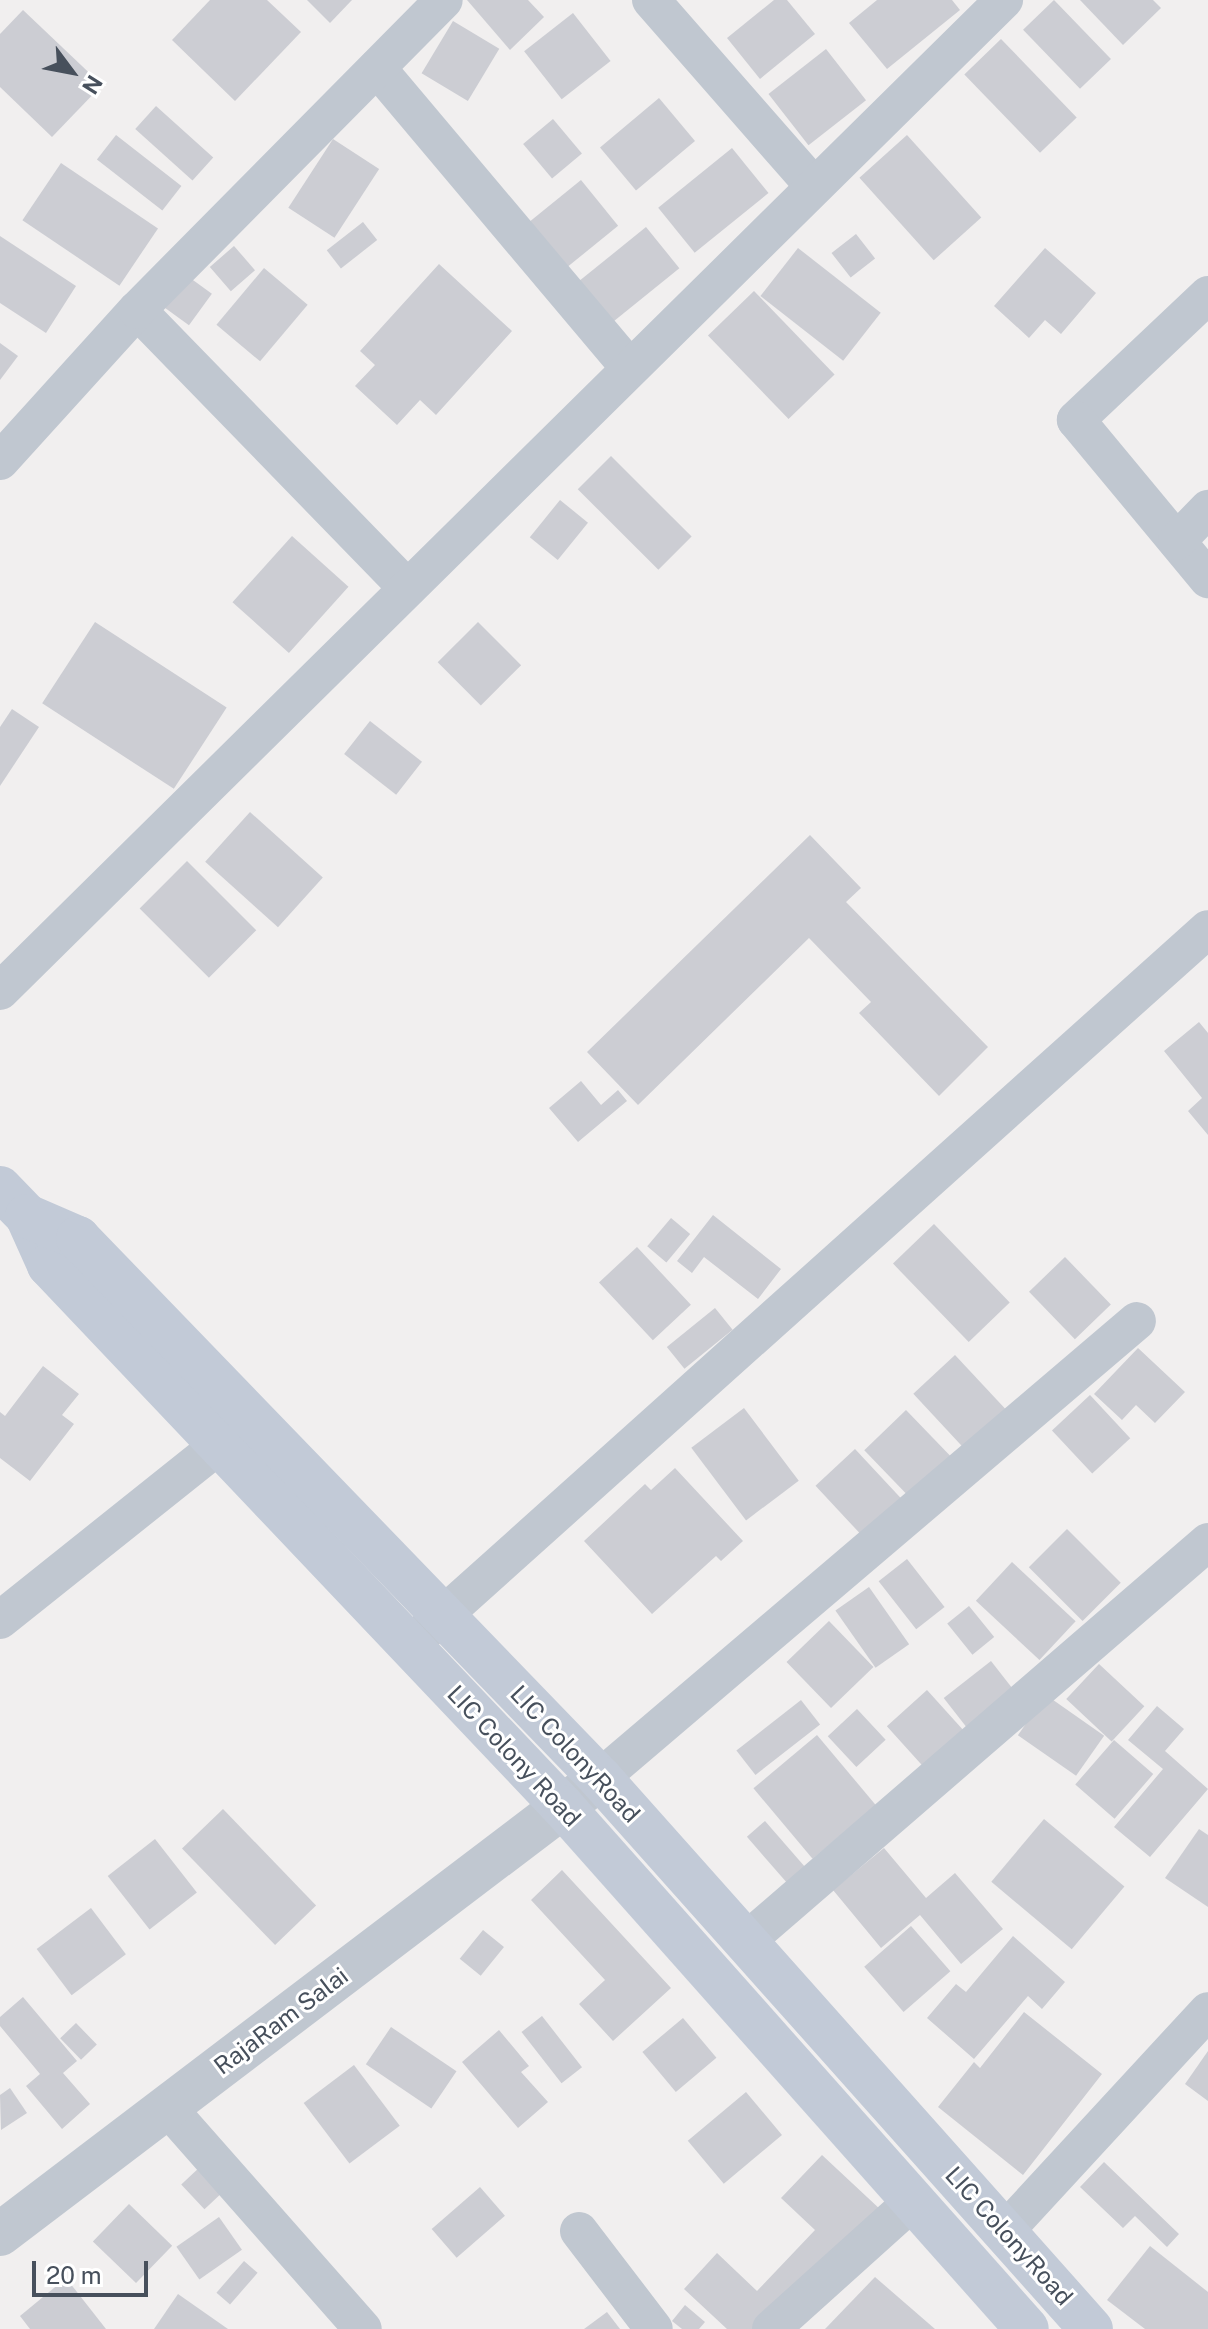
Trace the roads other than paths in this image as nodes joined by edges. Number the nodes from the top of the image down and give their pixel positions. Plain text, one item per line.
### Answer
1 (444, 0) edge
2 (651, 0) edge
3 (1004, 0) edge
4 (377, 68) junction
5 (814, 186) junction
6 (1208, 295) edge
7 (137, 310) junction
8 (630, 368) junction
9 (0, 461) edge
10 (1208, 509) edge
11 (1177, 541) junction
12 (1208, 579) edge
13 (407, 588) junction
14 (1208, 929) edge
15 (0, 991) edge
16 (7, 1197) edge
17 (1137, 1321) dead end
18 (235, 1432) junction
19 (1208, 1542) edge
20 (443, 1616) junction
21 (0, 1620) edge
22 (411, 1645) junction
23 (600, 1778) junction
24 (563, 1807) junction
25 (745, 1942) junction
26 (1208, 2011) edge
27 (167, 2107) junction
28 (912, 2202) junction
29 (579, 2231) dead end
30 (1005, 2231) junction
31 (0, 2234) edge
32 (363, 2329) edge
33 (654, 2329) edge
34 (771, 2329) edge
35 (1027, 2329) edge
36 (1091, 2329) edge

1 - 4 street
2 - 5 street
3 - 5 street
4 - 7 street
4 - 8 street
5 - 8 street
6 - 11 street
7 - 9 street
7 - 13 street
8 - 13 street
10 - 11 street
11 - 12 street
13 - 15 street
14 - 20 street
16 - 18 main road, LIC ColonyRoad
17 - 23 street
18 - 20 main road, LIC ColonyRoad
18 - 21 street
18 - 22 main road, LIC Colony Road
19 - 25 street
20 - 22 street
20 - 23 main road, LIC ColonyRoad
22 - 24 main road, LIC Colony Road
23 - 24 street, RajaRam Salai
23 - 25 main road, LIC ColonyRoad
24 - 27 street, RajaRam Salai
24 - 28 main road, LIC Colony Road
25 - 30 main road, LIC ColonyRoad
26 - 30 street
27 - 31 street, RajaRam Salai
27 - 32 street
28 - 34 street
28 - 35 main road, LIC Colony Road
29 - 33 street
30 - 36 main road, LIC ColonyRoad

